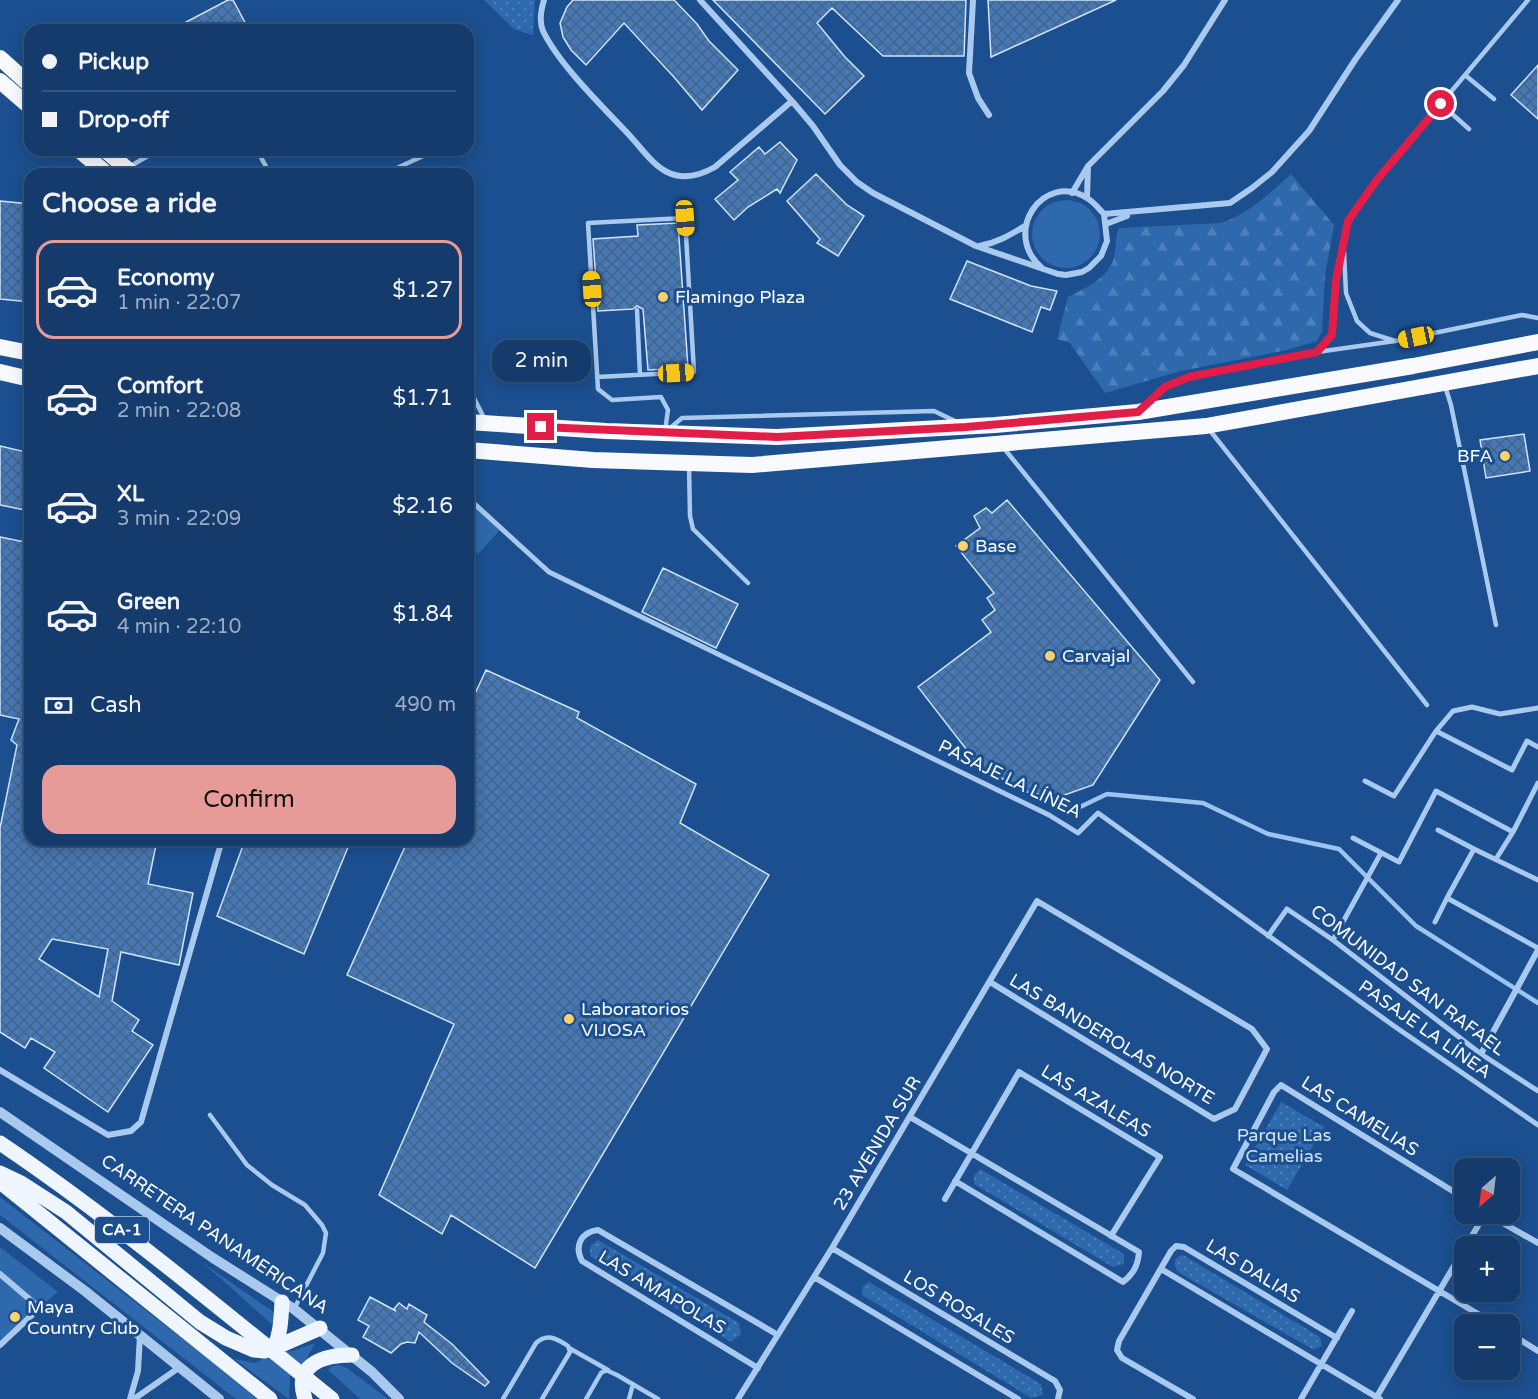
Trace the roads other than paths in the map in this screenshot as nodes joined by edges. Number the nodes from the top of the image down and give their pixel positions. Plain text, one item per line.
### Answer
1 (544, 0) edge
2 (700, 0) edge
3 (973, 0) edge
4 (1225, 0) edge
5 (1398, 0) edge
6 (1528, 0) edge
7 (0, 58) edge
8 (1465, 75) junction
9 (24, 80) edge
10 (0, 81) edge
11 (1494, 99) dead end
12 (24, 102) edge
13 (792, 102) junction
14 (1441, 104) junction
15 (989, 115) dead end
16 (1469, 129) dead end
17 (86, 156) edge
18 (112, 156) edge
19 (150, 156) edge
20 (423, 156) edge
21 (1088, 166) junction
22 (100, 168) edge
23 (126, 168) edge
24 (134, 168) edge
25 (397, 168) edge
26 (1072, 193) junction
27 (1087, 198) junction
28 (1133, 213) junction
29 (1104, 214) junction
30 (1106, 224) junction
31 (1025, 226) junction
32 (975, 246) junction
33 (1344, 246) junction
34 (1042, 268) junction
35 (638, 310) dead end
36 (1538, 318) edge
37 (1395, 341) junction
38 (1538, 342) edge
39 (0, 347) edge
40 (24, 352) edge
41 (1317, 352) junction
42 (1538, 366) edge
43 (0, 372) edge
44 (640, 375) junction
45 (597, 377) junction
46 (24, 378) edge
47 (1444, 384) junction
48 (474, 398) edge
49 (1138, 412) junction
50 (474, 422) edge
51 (486, 423) junction
52 (1206, 426) junction
53 (665, 432) junction
54 (1001, 445) junction
55 (474, 450) edge
56 (689, 463) junction
57 (474, 503) edge
58 (748, 583) dead end
59 (1496, 625) dead end
60 (1193, 682) dead end
61 (1427, 705) dead end
62 (1538, 708) edge
63 (1436, 731) junction
64 (1538, 747) edge
65 (1365, 781) dead end
66 (1538, 783) edge
67 (1438, 830) dead end
68 (1512, 832) junction
69 (1353, 838) dead end
70 (220, 846) edge
71 (1474, 849) junction
72 (1381, 853) junction
73 (1496, 859) junction
74 (1538, 880) edge
75 (1447, 898) junction
76 (1037, 901) joint
77 (1435, 922) dead end
78 (1268, 936) junction
79 (1333, 940) junction
80 (1538, 949) edge
81 (990, 982) junction
82 (1481, 1054) junction
83 (0, 1070) edge
84 (1538, 1091) edge
85 (0, 1112) edge
86 (210, 1115) dead end
87 (910, 1118) junction
88 (1538, 1125) edge
89 (0, 1143) edge
90 (971, 1153) junction
91 (0, 1173) edge
92 (955, 1181) junction
93 (0, 1182) edge
94 (1454, 1192) edge
95 (945, 1199) dead end
96 (1504, 1224) edge
97 (0, 1228) edge
98 (1111, 1236) junction
99 (1538, 1243) edge
100 (832, 1248) junction
101 (1454, 1266) edge
102 (1161, 1269) junction
103 (0, 1274) edge
104 (814, 1277) junction
105 (1439, 1291) junction
106 (288, 1305) junction
107 (1352, 1311) dead end
108 (1478, 1314) edge
109 (320, 1328) junction
110 (140, 1334) junction
111 (0, 1335) edge
112 (778, 1335) junction
113 (1337, 1338) junction
114 (1520, 1340) edge
115 (2, 1343) edge
116 (274, 1348) junction
117 (569, 1348) junction
118 (1538, 1351) edge
119 (352, 1355) junction
120 (1322, 1364) junction
121 (180, 1367) junction
122 (758, 1368) junction
123 (608, 1371) junction
124 (633, 1384) junction
125 (1377, 1398) edge
126 (132, 1399) edge
127 (219, 1399) edge
128 (270, 1399) edge
129 (305, 1399) edge
130 (332, 1399) edge
131 (399, 1399) edge
132 (503, 1399) edge
133 (542, 1399) edge
134 (586, 1399) edge
135 (629, 1399) edge
136 (658, 1399) edge
137 (738, 1399) edge
138 (1018, 1399) edge
139 (1058, 1399) edge
140 (1193, 1399) edge
141 (1301, 1399) edge

1 - 13 street
2 - 13 street
3 - 15 street
4 - 21 street
5 - 28 street
6 - 8 lane
7 - 9 highway
8 - 11 lane
8 - 14 lane
10 - 12 highway
13 - 32 street
14 - 16 lane
14 - 33 lane
17 - 22 highway
18 - 23 highway
19 - 24 lane
20 - 25 lane
21 - 26 street
21 - 27 street
26 - 27 street
26 - 31 street
27 - 29 street
28 - 29 street
28 - 30 street
29 - 30 street
30 - 34 street
31 - 32 street
31 - 34 street
32 - 34 street
33 - 37 lane
33 - 41 lane
35 - 44 lane
36 - 37 lane
37 - 41 lane
38 - 49 highway
39 - 40 highway
41 - 49 lane
42 - 47 highway
43 - 46 highway
44 - 45 lane
44 - 45 lane
45 - 53 lane
47 - 52 highway
47 - 59 lane
48 - 51 lane
49 - 53 highway
50 - 51 highway
51 - 53 highway
52 - 54 highway
52 - 61 lane
54 - 56 highway
54 - 60 lane
55 - 56 highway
56 - 58 lane
57 - 78 street, PASAJE LA LÍNEA
62 - 63 street
63 - 64 street
63 - 65 street
66 - 68 street
67 - 71 street
68 - 72 street
68 - 73 street
69 - 72 street
70 - 83 street
71 - 73 street
71 - 75 street
72 - 79 street
73 - 74 street
75 - 77 street
75 - 80 street
76 - 81 street, 23 AVENIDA SUR
76 - 81 street, LAS BANDEROLAS NORTE
78 - 79 street, COMUNIDAD SAN RAFAEL
78 - 88 street, PASAJE LA LÍNEA
79 - 82 street, COMUNIDAD SAN RAFAEL
80 - 82 street
81 - 87 street, 23 AVENIDA SUR
82 - 84 street, COMUNIDAD SAN RAFAEL
85 - 106 street, CARRETERA PANAMERICANA
86 - 106 lane
87 - 90 street
87 - 100 street, 23 AVENIDA SUR
89 - 130 main road, CA-1, bridge
90 - 92 street, LAS AZALEAS
90 - 98 street
90 - 98 street, LAS AZALEAS
91 - 116 main road
92 - 95 street, LAS AZALEAS
92 - 98 street
93 - 128 main road, CA-1
94 - 105 street, LAS CAMELIAS
96 - 99 street
97 - 110 street
100 - 104 street, 23 AVENIDA SUR
100 - 139 street, LOS ROSALES
101 - 105 street
102 - 113 street, LAS DALIAS
102 - 120 street
102 - 140 street, LAS DALIAS
103 - 115 street
104 - 112 street, 23 AVENIDA SUR
104 - 138 street
105 - 108 street
105 - 125 street
106 - 109 street, CARRETERA PANAMERICANA
106 - 116 main road
107 - 113 street
109 - 116 main road
109 - 119 street, CARRETERA PANAMERICANA
110 - 121 street
110 - 126 street
111 - 115 street
112 - 122 street, 23 AVENIDA SUR
112 - 122 street, LAS AMAPOLAS
113 - 120 street
114 - 118 street
117 - 123 lane
117 - 132 lane
117 - 133 lane
119 - 129 main road
119 - 131 street, CARRETERA PANAMERICANA
120 - 125 street
120 - 141 street
121 - 126 street
121 - 127 street
122 - 137 street, 23 AVENIDA SUR
123 - 124 lane
123 - 134 lane
124 - 135 lane
124 - 136 lane

